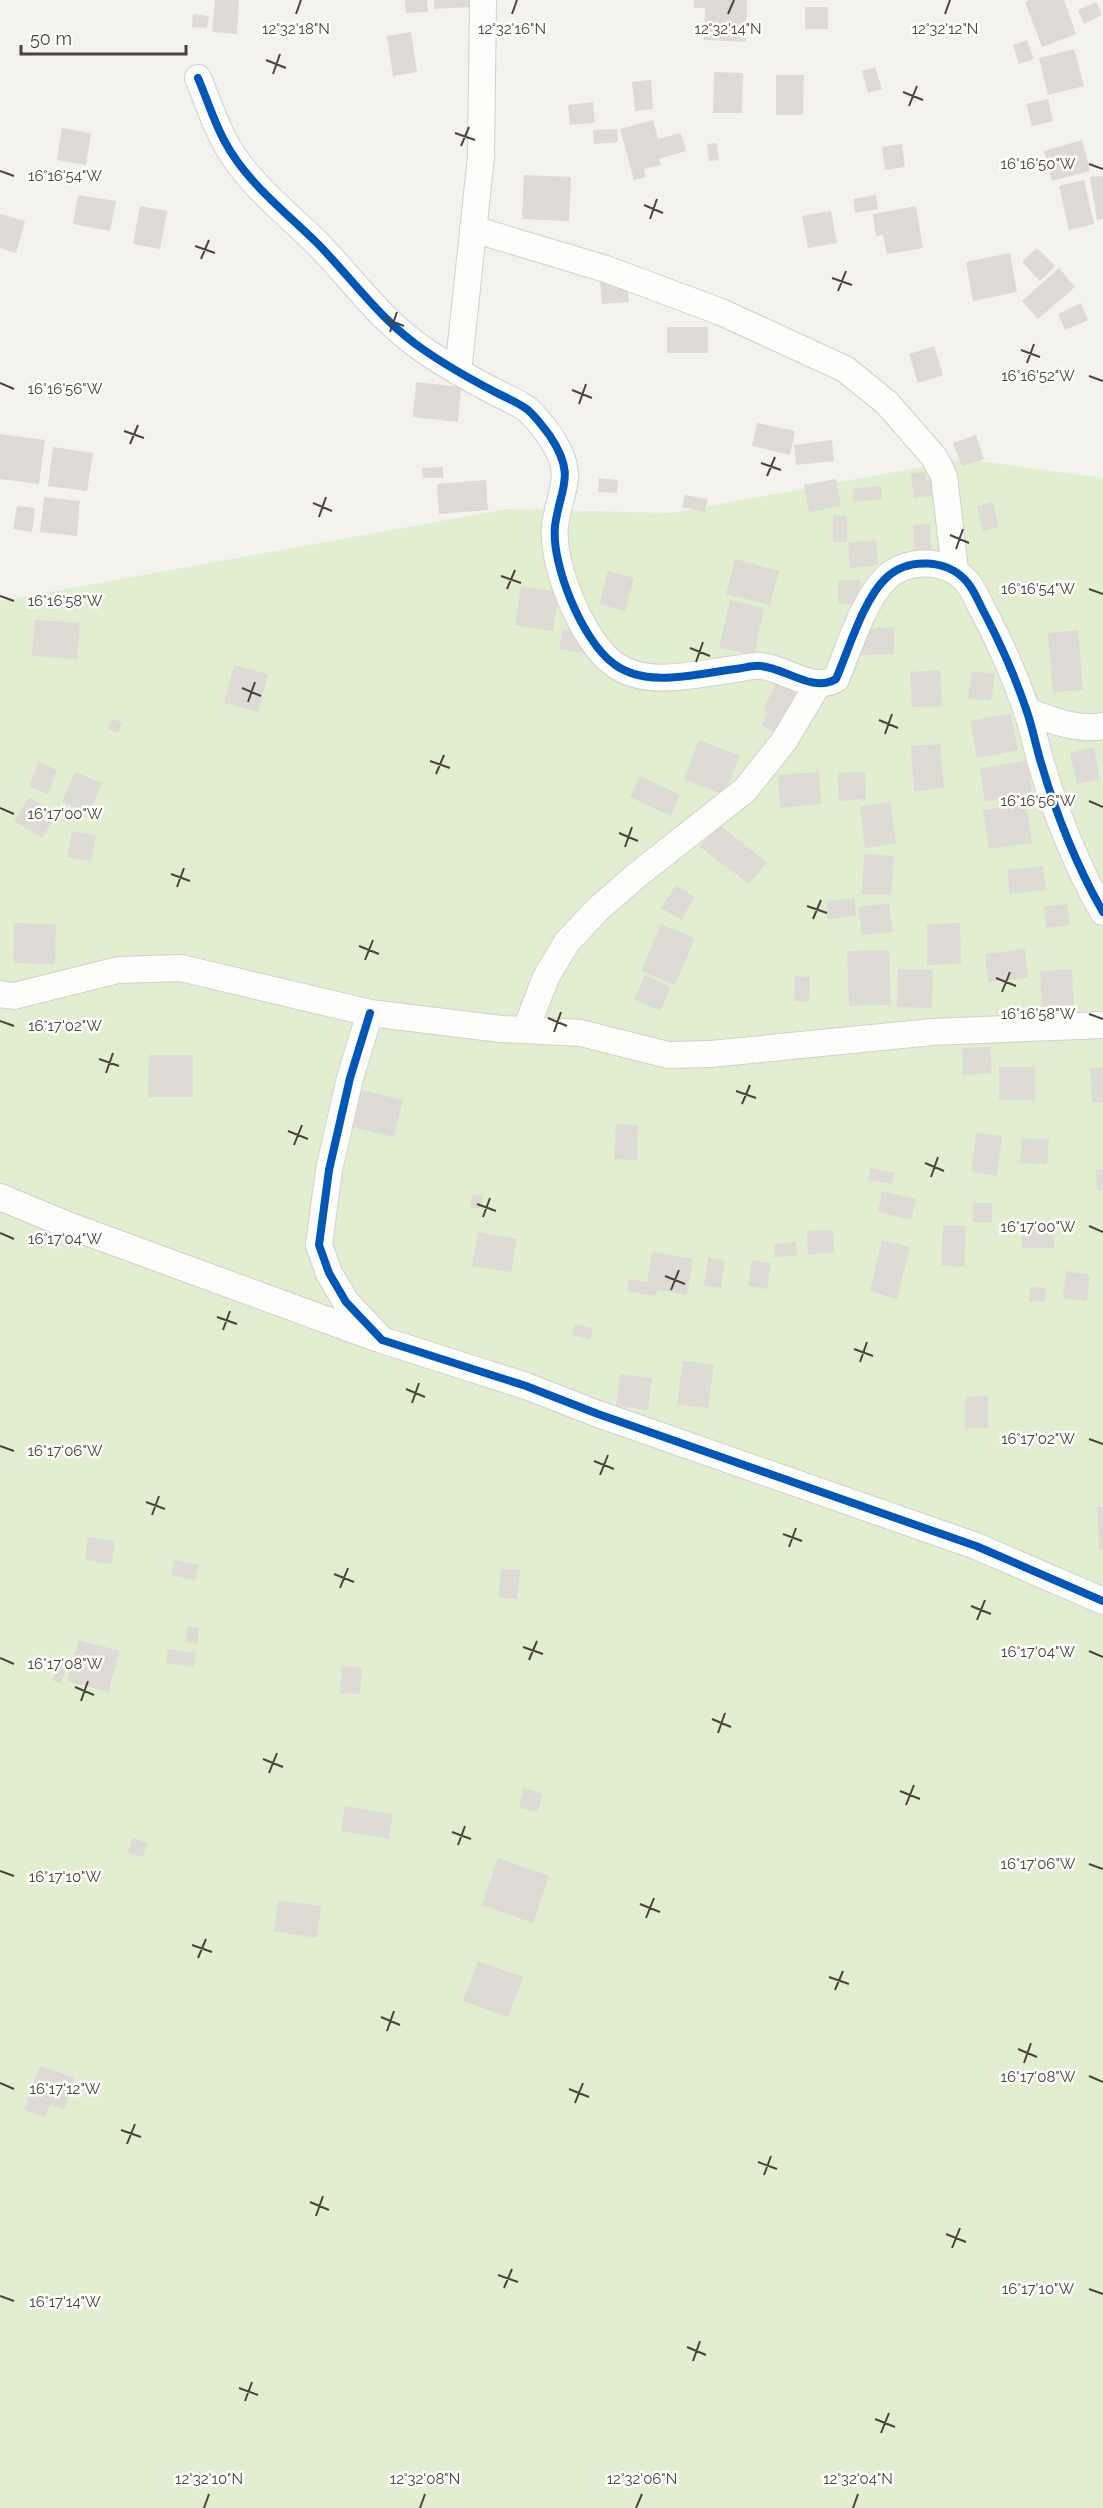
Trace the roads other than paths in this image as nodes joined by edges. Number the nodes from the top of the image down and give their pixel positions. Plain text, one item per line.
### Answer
1 (483, 0) edge
2 (198, 78) dead end
3 (473, 229) junction
4 (458, 372) junction
5 (955, 570) junction
6 (818, 684) junction
7 (1027, 711) junction
8 (1103, 726) edge
9 (1103, 912) edge
10 (0, 994) edge
11 (370, 1013) junction
12 (1103, 1025) edge
13 (526, 1029) junction
14 (0, 1197) edge
15 (382, 1340) junction
16 (1103, 1600) edge

1 - 3 street
2 - 4 street
3 - 4 street
3 - 5 street
4 - 6 street
5 - 6 street
5 - 7 street
6 - 13 street
7 - 8 street
7 - 9 street
10 - 11 street
11 - 13 street
11 - 15 street
12 - 13 street
14 - 15 street
15 - 16 street

